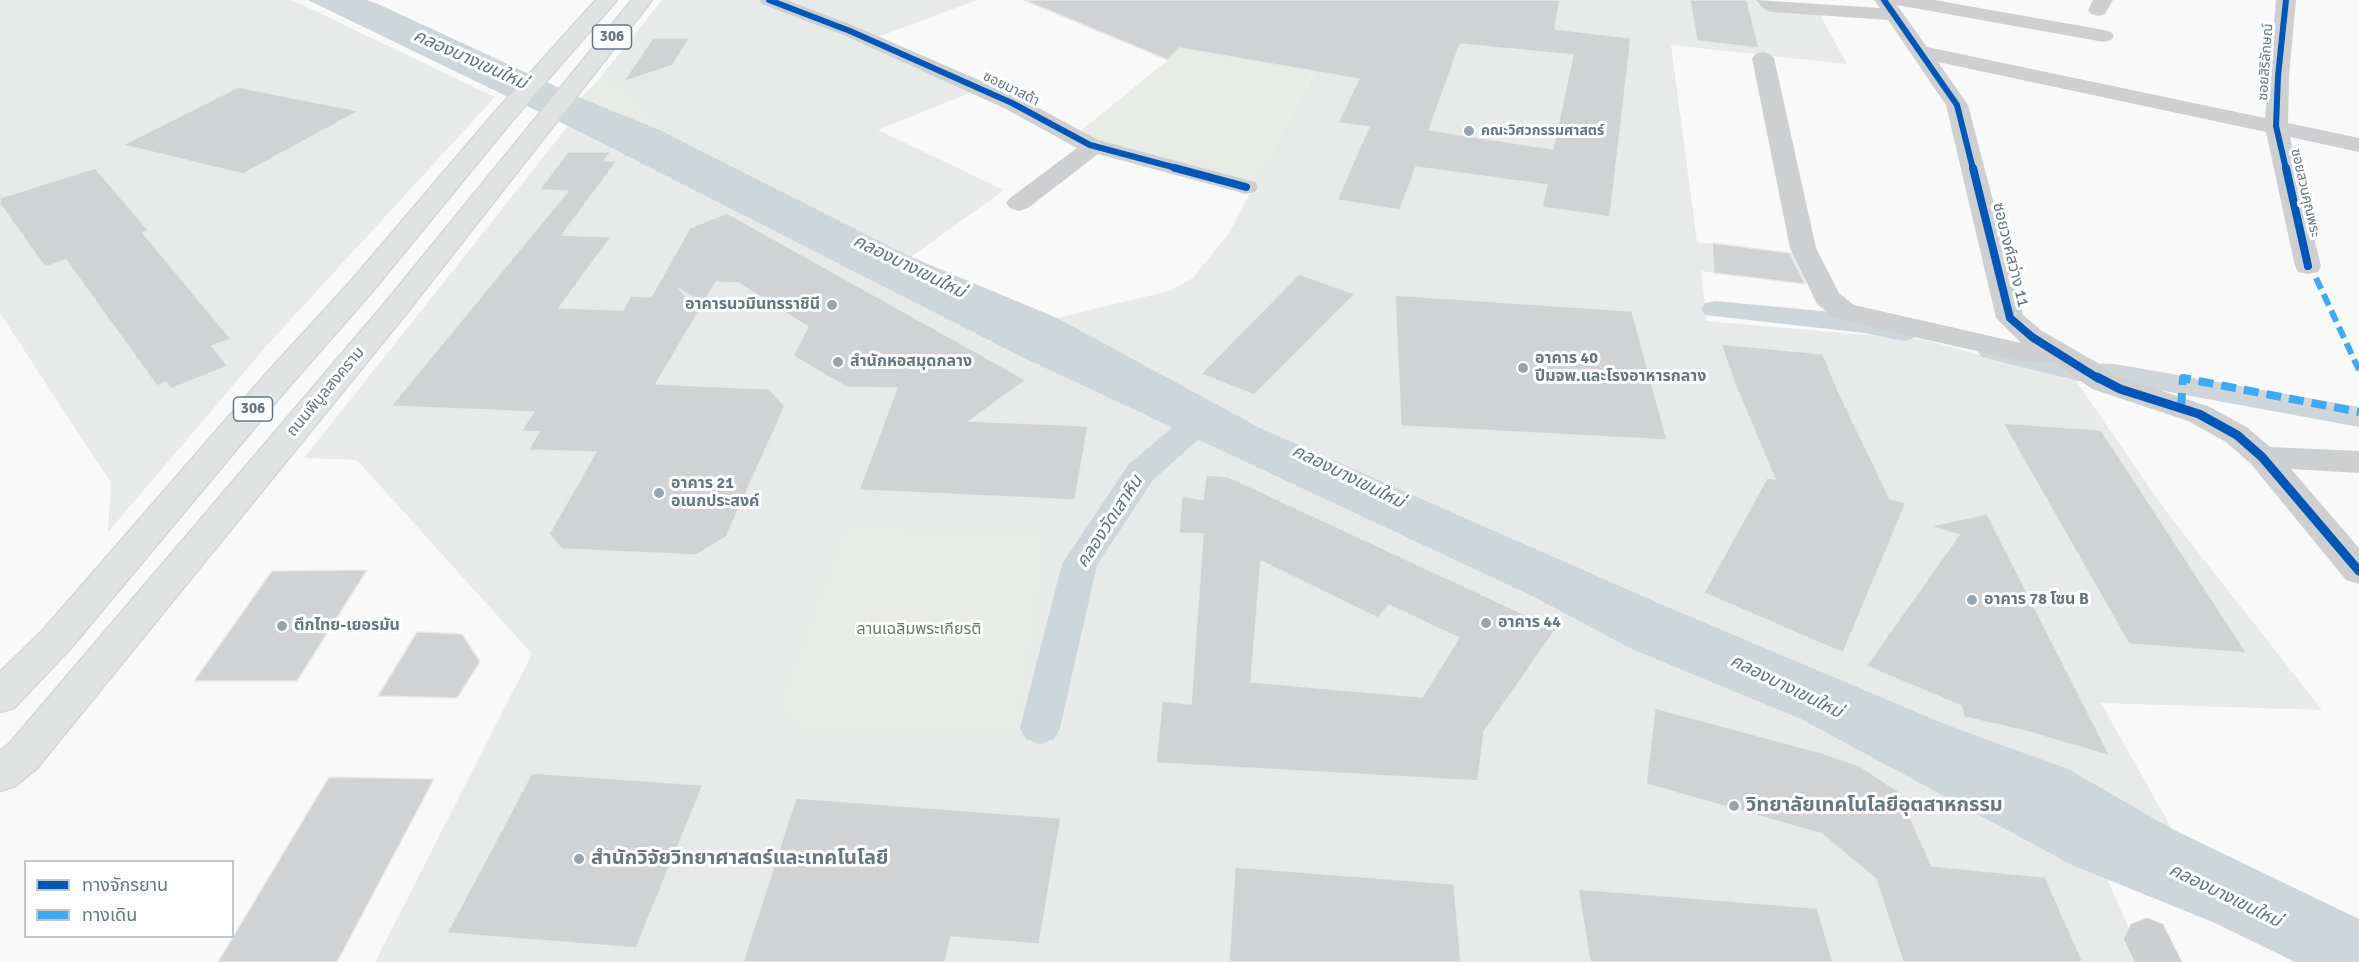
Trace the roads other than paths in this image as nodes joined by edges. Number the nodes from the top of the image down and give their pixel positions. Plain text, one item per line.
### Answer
1 (607, 0) edge
2 (642, 0) edge
3 (769, 0) edge
4 (1766, 0) edge
5 (2279, 2) edge
6 (1893, 5) edge
7 (2104, 36) dead end
8 (1920, 51) junction
9 (1763, 58) dead end
10 (2276, 126) junction
11 (1090, 145) junction
12 (2359, 145) edge
13 (1246, 187) dead end
14 (1019, 203) dead end
15 (2308, 266) dead end
16 (2059, 354) junction
17 (2262, 457) junction
18 (2359, 462) edge
19 (2359, 571) edge
20 (0, 697) edge
21 (8, 770) edge

1 - 20 main road, 306
2 - 21 main road, ถนนพิบูลสงคราม / 306
3 - 11 street, ซอยมาสด้า
4 - 6 street
5 - 10 street, ซอยสิริลักษณ์
6 - 7 street
6 - 8 street, ซอยวงศ์สว่าง 11
8 - 10 street
8 - 16 street, ซอยวงศ์สว่าง 11
9 - 16 street
10 - 12 street
10 - 15 street, ซอยสวนคุณพระ
11 - 13 street, ซอยมาสด้า
11 - 14 street
16 - 17 street, ซอยวงศ์สว่าง 11
17 - 18 street
17 - 19 street, ซอยวงศ์สว่าง 11

